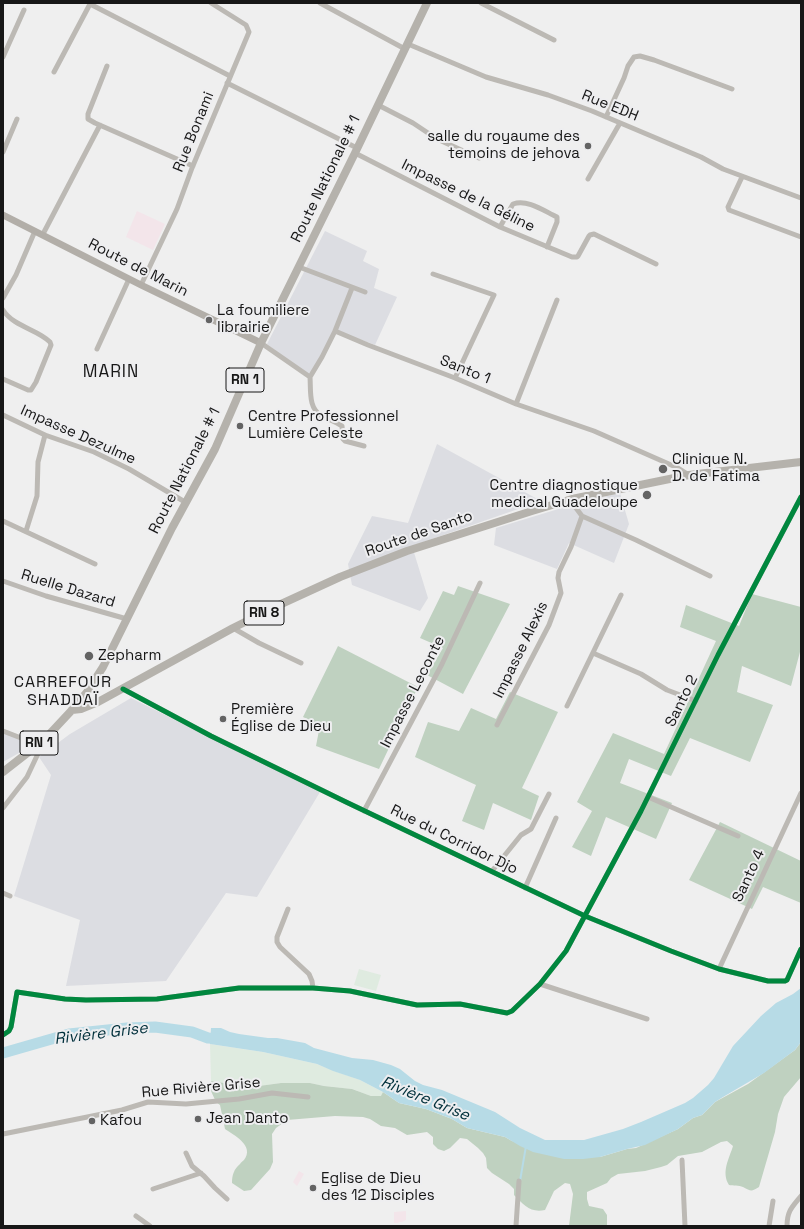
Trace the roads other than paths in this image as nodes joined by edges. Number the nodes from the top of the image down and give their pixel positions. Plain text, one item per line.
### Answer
1 (89, 3) edge
2 (211, 3) edge
3 (320, 3) edge
4 (427, 3) edge
5 (481, 3) edge
6 (24, 10) dead end
7 (554, 40) dead end
8 (407, 47) junction
9 (3, 57) edge
10 (107, 66) dead end
11 (54, 72) dead end
12 (230, 76) junction
13 (227, 83) junction
14 (732, 89) dead end
15 (378, 105) junction
16 (606, 117) junction
17 (17, 119) dead end
18 (620, 123) junction
19 (100, 125) junction
20 (356, 151) junction
21 (3, 152) edge
22 (479, 158) dead end
23 (193, 166) junction
24 (742, 177) junction
25 (588, 179) dead end
26 (801, 198) edge
27 (3, 215) edge
28 (500, 227) junction
29 (35, 231) junction
30 (42, 234) junction
31 (801, 237) edge
32 (547, 247) junction
33 (656, 264) dead end
34 (299, 267) junction
35 (433, 274) dead end
36 (130, 279) junction
37 (141, 285) junction
38 (352, 288) junction
39 (365, 292) dead end
40 (3, 298) edge
41 (556, 300) dead end
42 (3, 310) edge
43 (335, 331) junction
44 (261, 343) junction
45 (97, 349) dead end
46 (310, 378) junction
47 (455, 378) junction
48 (3, 379) edge
49 (516, 404) junction
50 (3, 415) edge
51 (45, 435) junction
52 (364, 446) dead end
53 (801, 462) edge
54 (689, 475) junction
55 (801, 497) edge
56 (572, 499) junction
57 (185, 502) junction
58 (582, 516) junction
59 (3, 521) edge
60 (26, 531) junction
61 (95, 564) dead end
62 (710, 576) dead end
63 (3, 581) edge
64 (480, 583) dead end
65 (621, 595) dead end
66 (127, 619) junction
67 (234, 628) junction
68 (593, 653) junction
69 (301, 663) dead end
70 (123, 689) junction
71 (696, 701) junction
72 (567, 706) dead end
73 (72, 710) junction
74 (497, 725) dead end
75 (3, 731) edge
76 (44, 740) junction
77 (31, 750) junction
78 (3, 772) edge
79 (801, 793) edge
80 (549, 794) dead end
81 (648, 797) junction
82 (3, 808) edge
83 (364, 811) junction
84 (556, 818) dead end
85 (738, 836) dead end
86 (492, 871) junction
87 (525, 888) junction
88 (3, 893) edge
89 (10, 896) dead end
90 (288, 909) dead end
91 (585, 916) junction
92 (801, 949) edge
93 (719, 969) junction
94 (540, 984) junction
95 (313, 988) junction
96 (647, 1019) dead end
97 (3, 1035) edge
98 (308, 1097) dead end
99 (3, 1134) edge
100 (186, 1154) dead end
101 (682, 1160) dead end
102 (201, 1173) junction
103 (519, 1181) dead end
104 (153, 1189) dead end
105 (801, 1196) edge
106 (228, 1199) dead end
107 (773, 1202) dead end
108 (136, 1216) dead end
109 (150, 1226) edge
110 (516, 1226) edge
111 (685, 1226) edge
112 (769, 1226) edge
113 (787, 1226) edge

1 - 11 street
1 - 12 street
2 - 12 street, Rue Bonami
3 - 8 street, Rue EDH
4 - 8 main road, Route Nationale # 1 / RN 1
5 - 7 street
6 - 9 street
8 - 15 main road, Route Nationale # 1 / RN 1
8 - 16 street, Rue EDH
10 - 19 street
12 - 13 street, Rue Bonami
13 - 20 street, Impasse de la Géline
13 - 23 street, Rue Bonami
14 - 16 street
15 - 20 main road, Route Nationale # 1 / RN 1
15 - 22 street
16 - 18 street, Rue EDH
17 - 21 street
18 - 24 street, Rue EDH
18 - 25 street
19 - 23 street
19 - 30 street
20 - 28 street, Impasse de la Géline
20 - 34 main road, Route Nationale # 1 / RN 1
23 - 37 street, Rue Bonami
24 - 26 street, Rue EDH
24 - 31 street
27 - 29 main road, Route de Marin
28 - 32 street, Impasse de la Géline
28 - 32 street
29 - 30 main road, Route de Marin
29 - 40 street
30 - 36 main road, Route de Marin
32 - 33 street, Impasse de la Géline
34 - 38 street
34 - 44 main road, Route Nationale # 1 / RN 1
35 - 47 street
36 - 37 main road, Route de Marin
36 - 45 street
37 - 44 main road, Route de Marin
38 - 39 street
38 - 43 street
41 - 49 street
42 - 48 street
43 - 46 street
43 - 47 street, Santo 1
44 - 46 street
44 - 57 main road, Route Nationale # 1 / RN 1
46 - 52 street
47 - 49 street, Santo 1
49 - 54 street, Santo 1
50 - 51 street, Impasse Dezulme
51 - 57 street, Impasse Dezulme
51 - 60 street
53 - 54 main road, Route de Santo / RN 8
54 - 56 main road, Route de Santo / RN 8
55 - 71 street, Santo 2
56 - 58 street
56 - 67 main road, Route de Santo / RN 8
57 - 66 main road, Route Nationale # 1 / RN 1
58 - 62 street
58 - 74 street, Impasse Alexis
59 - 60 street
60 - 61 street
63 - 66 street, Ruelle Dazard
64 - 83 street, Impasse Leconte
65 - 68 street
66 - 73 main road, Route Nationale # 1 / RN 1
67 - 69 street
67 - 70 main road, Route de Santo / RN 8
68 - 71 street
68 - 72 street
70 - 73 main road, Route de Santo / RN 8
70 - 83 street, Rue du Corridor Djo
71 - 81 street, Santo 2
73 - 76 main road, Route Nationale # 1 / RN 1
75 - 77 street
76 - 77 main road, Route Nationale # 1 / RN 1
76 - 82 street
77 - 78 main road, Route Nationale # 1 / RN 1
79 - 93 street, Santo 4
80 - 86 street
81 - 85 street
81 - 91 street, Santo 2
83 - 86 street, Rue du Corridor Djo
84 - 87 street
86 - 87 street, Rue du Corridor Djo
87 - 91 street, Rue du Corridor Djo
88 - 89 street
90 - 95 street
91 - 93 street, Rue du Corridor Djo
91 - 94 street, Santo 2
92 - 93 street, Rue du Corridor Djo
94 - 95 street, Santo 2
94 - 96 street
95 - 97 street
98 - 99 street, Rue Rivière Grise
100 - 102 street
101 - 111 street
102 - 104 street
102 - 106 street
103 - 110 street
105 - 113 street
107 - 112 street
108 - 109 street

